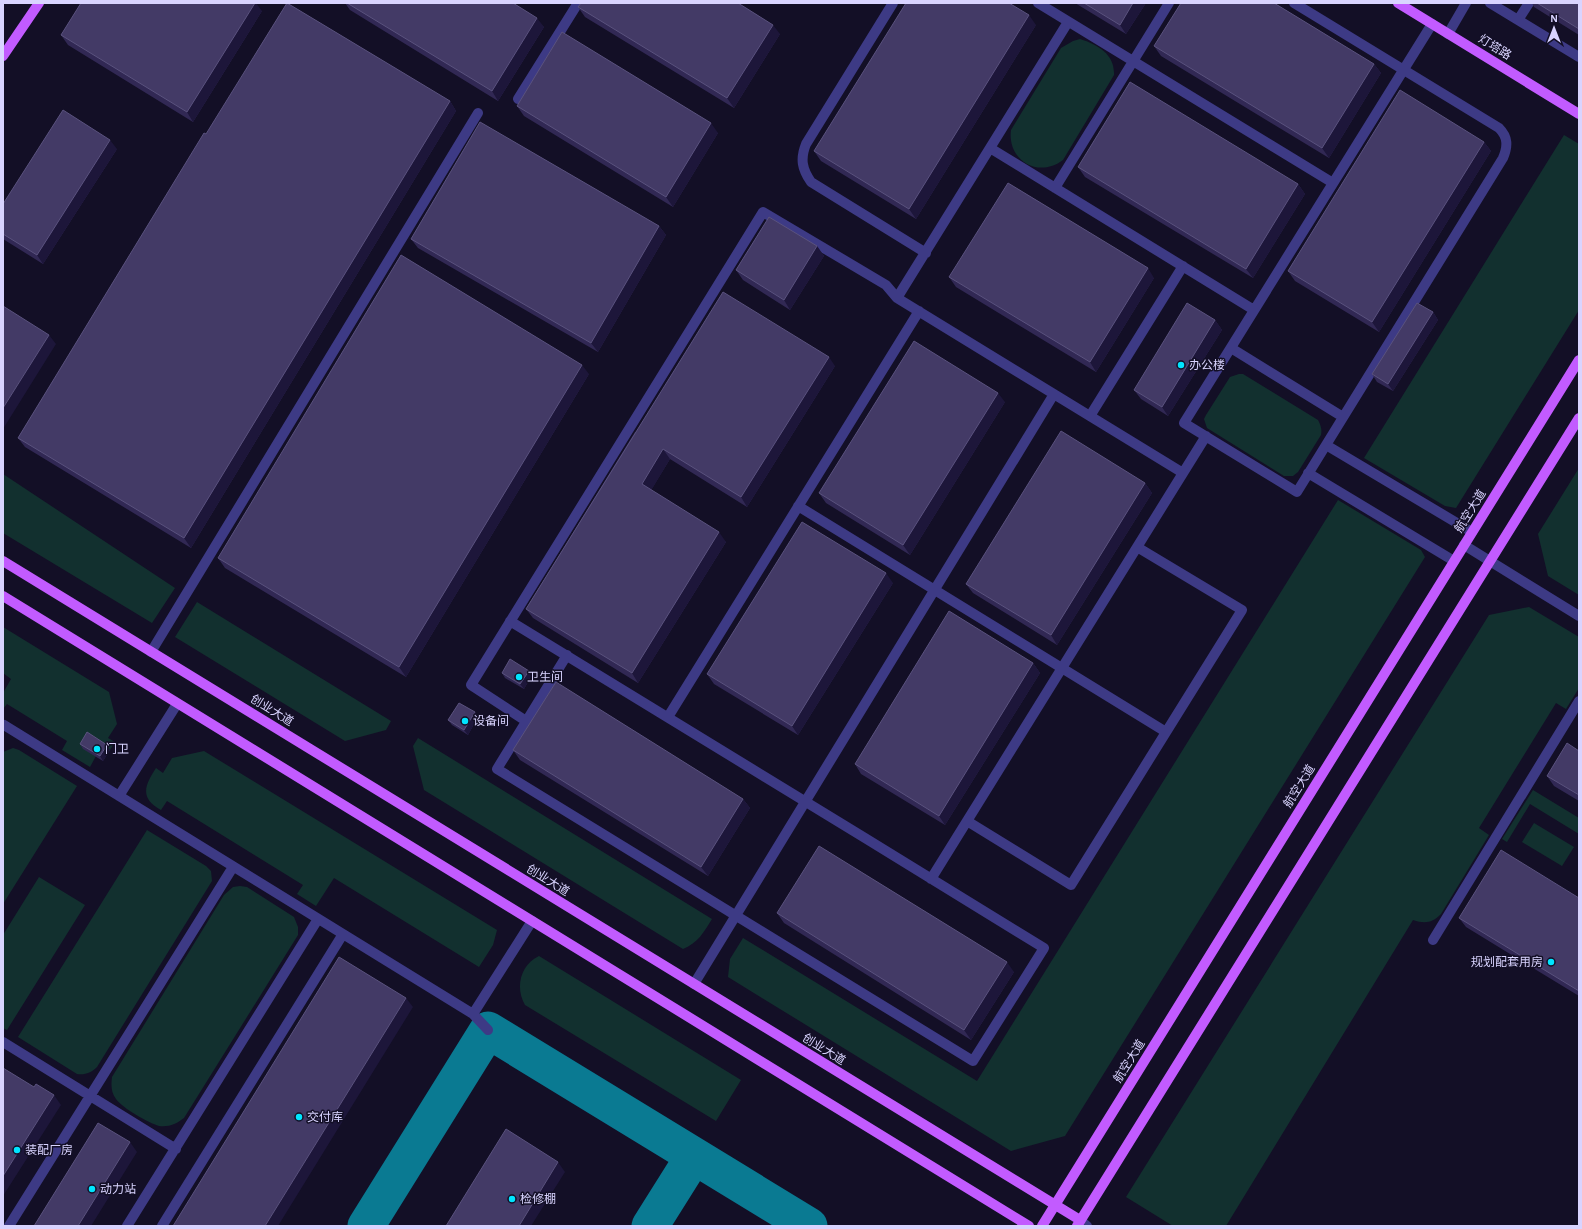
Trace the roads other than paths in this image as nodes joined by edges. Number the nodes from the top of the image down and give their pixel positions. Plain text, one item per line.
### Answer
1 (39, 3) edge
2 (578, 3) edge
3 (893, 3) edge
4 (1038, 3) edge
5 (1169, 3) edge
6 (1294, 3) edge
7 (1398, 3) edge
8 (1466, 3) edge
9 (1490, 3) edge
10 (1529, 3) edge
11 (1518, 20) junction
12 (1068, 22) junction
13 (1432, 24) junction
14 (1448, 34) junction
15 (3, 56) edge
16 (1579, 57) edge
17 (1133, 61) junction
18 (1404, 70) junction
19 (518, 100) dead end
20 (478, 113) dead end
21 (1579, 114) edge
22 (990, 148) junction
23 (1333, 183) junction
24 (1055, 188) junction
25 (926, 253) junction
26 (1183, 266) junction
27 (897, 298) junction
28 (1254, 310) junction
29 (919, 311) junction
30 (1231, 348) junction
31 (1579, 360) edge
32 (1054, 394) junction
33 (1090, 416) junction
34 (1343, 417) junction
35 (1579, 418) edge
36 (1206, 436) junction
37 (1326, 445) junction
38 (1183, 473) junction
39 (1308, 473) junction
40 (798, 506) junction
41 (1472, 532) junction
42 (1464, 545) junction
43 (1137, 546) junction
44 (3, 561) edge
45 (1454, 561) junction
46 (1491, 562) junction
47 (935, 590) junction
48 (3, 596) edge
49 (1579, 616) edge
50 (510, 621) junction
51 (151, 652) junction
52 (567, 655) junction
53 (1062, 668) junction
54 (1579, 701) edge
55 (177, 704) junction
56 (668, 717) junction
57 (526, 721) junction
58 (3, 726) edge
59 (1166, 732) junction
60 (119, 796) junction
61 (806, 802) junction
62 (967, 821) junction
63 (233, 867) junction
64 (931, 879) junction
65 (736, 916) junction
66 (318, 920) junction
67 (532, 921) junction
68 (343, 934) junction
69 (1433, 940) dead end
70 (694, 984) junction
71 (473, 1014) junction
72 (488, 1030) dead end
73 (3, 1042) edge
74 (90, 1096) junction
75 (176, 1148) junction
76 (1055, 1206) junction
77 (1081, 1224) edge
78 (9, 1226) edge
79 (127, 1226) edge
80 (162, 1226) edge
81 (1029, 1226) edge
82 (1042, 1226) edge

1 - 15 main road
2 - 19 street
3 - 25 street
4 - 12 street
5 - 17 street
6 - 18 street
7 - 13 main road, 灯塔路
8 - 14 street
9 - 11 street
10 - 11 street
11 - 16 street
12 - 17 street
12 - 22 street
13 - 14 main road, 灯塔路
13 - 18 street
14 - 21 main road, 灯塔路
17 - 23 street
17 - 24 street
18 - 23 street
18 - 34 street
20 - 51 street
22 - 24 street
22 - 25 street
23 - 28 street
24 - 26 street
25 - 27 street
26 - 28 street
26 - 33 street
27 - 29 street
27 - 50 street
28 - 30 street
29 - 32 street
29 - 40 street
30 - 34 street
30 - 36 street
31 - 41 main road, 航空大道
32 - 33 street
32 - 47 street
33 - 38 street
34 - 37 street
35 - 46 main road
36 - 38 street
36 - 39 street
37 - 39 street
37 - 41 street
38 - 43 street
39 - 45 street
40 - 47 street
40 - 56 street
41 - 42 main road, 航空大道
42 - 45 main road, 航空大道
42 - 46 street
43 - 53 street
43 - 59 street
44 - 51 main road, 创业大道
45 - 76 main road, 航空大道
46 - 49 street
46 - 77 main road
47 - 53 street
47 - 61 street
48 - 55 main road
50 - 52 street
50 - 57 street
51 - 70 main road, 创业大道
52 - 56 street
52 - 57 street
53 - 59 street
53 - 62 street
54 - 69 street
55 - 60 street
55 - 67 main road
56 - 61 street
57 - 65 street
58 - 60 street
59 - 62 street
60 - 63 street
61 - 64 street
61 - 65 street
62 - 64 street
63 - 66 street
63 - 74 street
64 - 65 street
65 - 70 street
66 - 68 street
66 - 75 street
67 - 71 street
67 - 81 main road
68 - 71 street
68 - 80 street
70 - 76 main road, 创业大道
71 - 72 street
73 - 74 street
74 - 75 street
74 - 78 street
75 - 79 street
76 - 77 main road, 创业大道
76 - 82 main road, 航空大道

